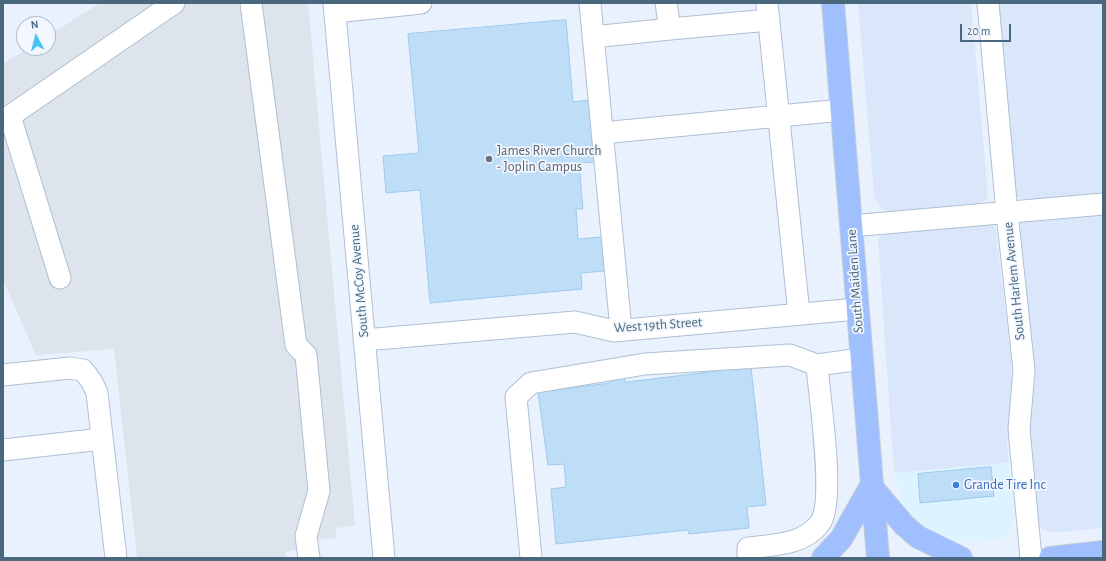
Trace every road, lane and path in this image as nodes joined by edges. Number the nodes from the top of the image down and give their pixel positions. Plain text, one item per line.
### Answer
1 (174, 3) edge
2 (251, 3) edge
3 (421, 3) edge
4 (590, 3) edge
5 (666, 3) edge
6 (833, 3) edge
7 (988, 3) edge
8 (334, 7) edge
9 (768, 11) edge
10 (670, 29) junction
11 (593, 37) junction
12 (842, 110) junction
13 (778, 116) junction
14 (602, 132) junction
15 (1103, 204) edge
16 (1007, 213) junction
17 (851, 226) junction
18 (60, 278) dead end
19 (857, 309) junction
20 (799, 314) junction
21 (622, 330) junction
22 (364, 340) junction
23 (861, 359) junction
24 (816, 365) junction
25 (3, 375) edge
26 (102, 439) junction
27 (3, 450) edge
28 (871, 486) junction
29 (1103, 552) edge
30 (113, 558) edge
31 (309, 558) edge
32 (384, 558) edge
33 (530, 558) edge
34 (748, 558) edge
35 (823, 558) edge
36 (878, 558) edge
37 (961, 558) edge
38 (1031, 558) edge
39 (1050, 558) edge

1 - 18 street
2 - 31 street
3 - 8 street
4 - 11 street
5 - 10 street
6 - 12 main road, South Maiden Lane
7 - 16 street, South Harlem Avenue
8 - 22 street, South McCoy Avenue
9 - 10 street
9 - 13 street
10 - 11 street
11 - 14 street
12 - 13 street
12 - 17 main road, South Maiden Lane
13 - 14 street
13 - 20 street
14 - 21 street
15 - 16 street
16 - 17 street
16 - 38 street, South Harlem Avenue
17 - 19 main road, South Maiden Lane
19 - 20 street, West 19th Street
19 - 23 main road, South Maiden Lane
20 - 21 street, West 19th Street
21 - 22 street, West 19th Street
22 - 32 street, South McCoy Avenue
23 - 24 street
23 - 28 main road, South Maiden Lane
24 - 33 street
24 - 34 street
25 - 26 street
26 - 27 street
26 - 30 street
28 - 35 main road
28 - 36 main road, South Maiden Lane
28 - 37 main road
29 - 39 main road

